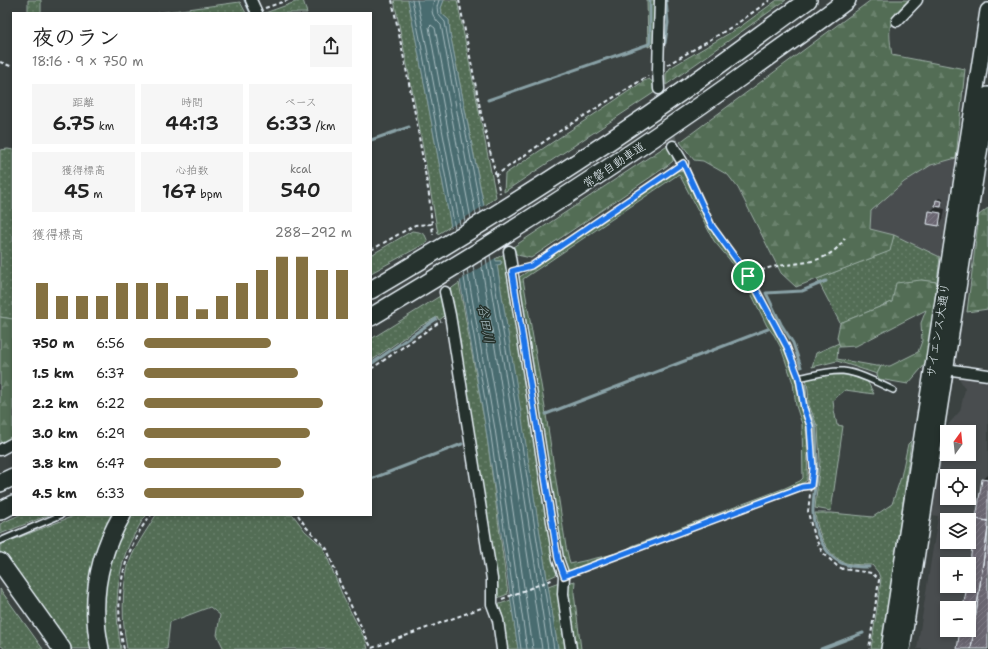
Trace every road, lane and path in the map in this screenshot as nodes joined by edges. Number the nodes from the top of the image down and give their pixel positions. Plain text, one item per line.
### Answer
1 (251, 0) edge
2 (288, 0) edge
3 (392, 0) edge
4 (459, 0) edge
5 (660, 0) edge
6 (770, 0) edge
7 (808, 0) edge
8 (847, 0) edge
9 (917, 0) edge
10 (988, 11) edge
11 (257, 12) edge
12 (897, 21) dead end
13 (0, 62) edge
14 (12, 67) edge
15 (658, 70) junction
16 (659, 89) tunnel mouth
17 (988, 95) edge
18 (673, 146) tunnel mouth
19 (683, 163) junction
20 (496, 176) junction
21 (500, 193) dead end
22 (433, 224) junction
23 (845, 238) dead end
24 (438, 242) junction
25 (500, 244) junction
26 (372, 249) edge
27 (512, 271) junction
28 (748, 276) junction
29 (446, 282) junction
30 (372, 289) edge
31 (450, 315) junction
32 (372, 317) edge
33 (372, 329) edge
34 (372, 368) edge
35 (945, 369) junction
36 (988, 375) edge
37 (799, 378) junction
38 (893, 390) dead end
39 (12, 444) edge
40 (0, 450) edge
41 (12, 468) edge
42 (0, 473) edge
43 (12, 477) edge
44 (0, 483) edge
45 (811, 486) junction
46 (12, 504) edge
47 (0, 510) edge
48 (59, 516) edge
49 (122, 516) edge
50 (150, 516) edge
51 (299, 516) edge
52 (0, 541) edge
53 (0, 562) edge
54 (564, 576) junction
55 (0, 580) edge
56 (494, 603) junction
57 (49, 649) edge
58 (62, 649) edge
59 (100, 649) edge
60 (124, 649) edge
61 (372, 649) edge
62 (502, 649) edge
63 (571, 649) edge
64 (869, 649) edge
65 (889, 649) edge
66 (902, 649) edge

1 - 11 street
2 - 11 path
3 - 22 path
4 - 20 path
5 - 15 street
6 - 15 path
7 - 24 highway, 常磐自動車道
8 - 25 highway, 常磐自動車道
9 - 12 street
10 - 65 main road, サイエンス大通り
13 - 14 path
15 - 16 street
15 - 20 path
17 - 35 main road, サイエンス大通り
18 - 19 street
19 - 27 path
19 - 28 path
20 - 21 path
22 - 24 path
22 - 26 path
23 - 28 path
24 - 30 highway, 常磐自動車道
25 - 27 street
25 - 29 highway, 常磐自動車道
27 - 54 street
28 - 37 path
29 - 31 street
29 - 32 highway
29 - 33 highway
31 - 34 path
31 - 56 street
35 - 36 street
35 - 66 main road, サイエンス大通り
37 - 38 lane
37 - 45 path
39 - 40 street
41 - 42 highway
43 - 44 highway
45 - 54 path
45 - 64 path
46 - 47 highway
48 - 52 lane
49 - 59 highway
50 - 60 path
51 - 61 path
53 - 58 highway
54 - 56 path
54 - 63 street
55 - 57 highway
56 - 61 path
56 - 62 street

